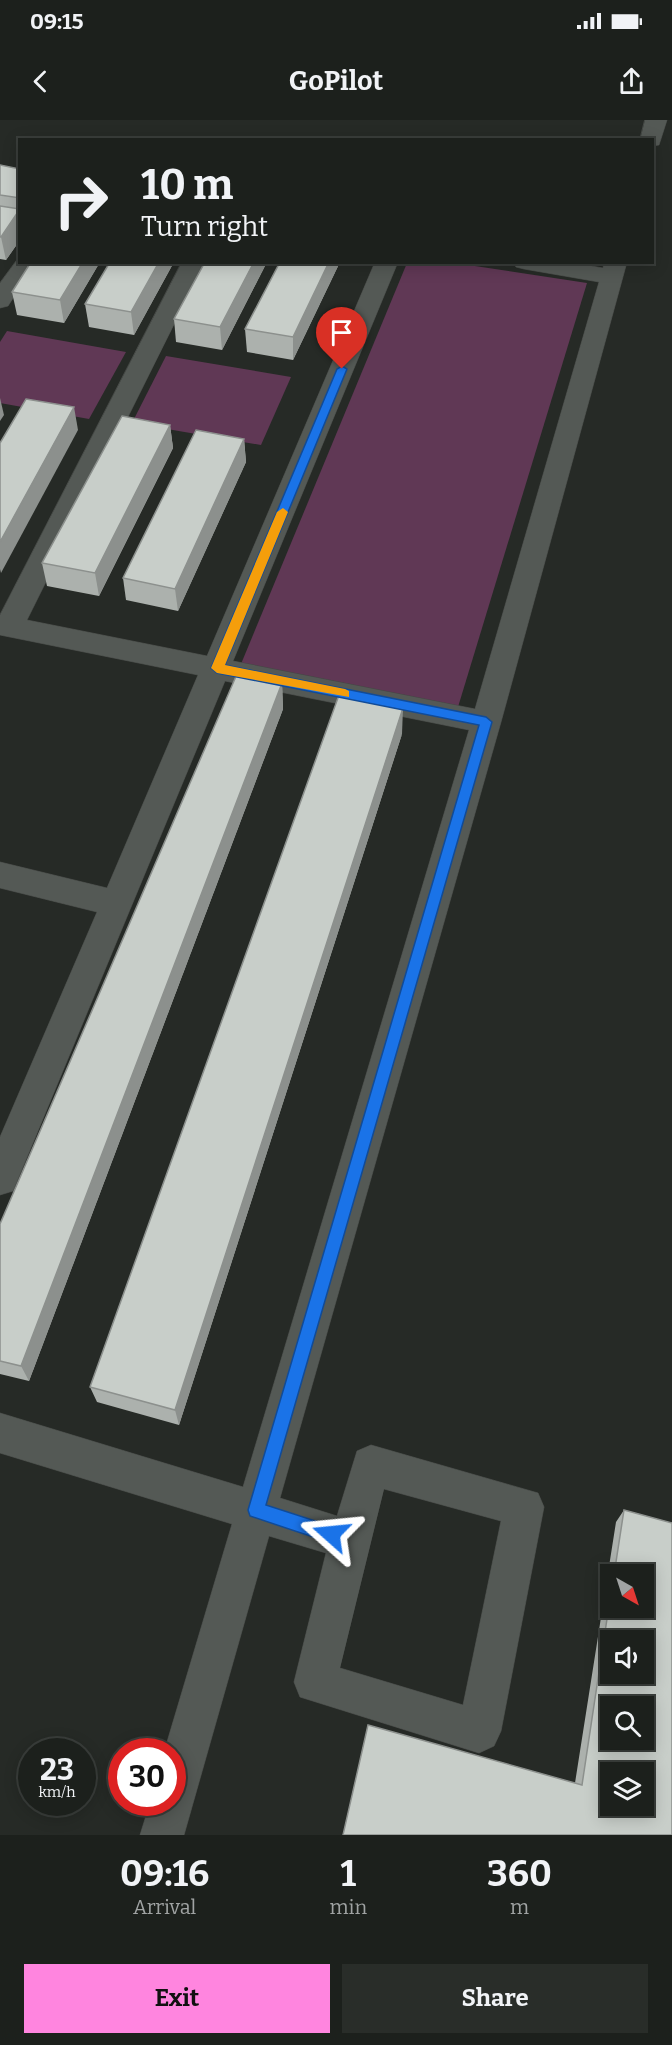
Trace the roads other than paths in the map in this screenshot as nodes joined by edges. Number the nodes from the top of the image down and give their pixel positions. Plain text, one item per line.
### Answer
1 (656, 120) edge
2 (652, 138) edge
3 (194, 264) edge
4 (386, 264) edge
5 (546, 264) edge
6 (14, 270) edge
7 (614, 270) edge
8 (0, 301) edge
9 (5, 626) edge
10 (217, 668) junction
11 (486, 722) junction
12 (0, 874) edge
13 (118, 904) junction
14 (0, 1179) edge
15 (0, 1433) edge
16 (256, 1510) junction
17 (350, 1540) junction
18 (186, 1752) edge
19 (168, 1816) edge
20 (162, 1835) edge

1 - 2 street
3 - 9 street
4 - 10 street
5 - 7 street
6 - 8 street
7 - 11 street
9 - 10 street
10 - 11 street
10 - 13 street
11 - 16 street
12 - 13 street
13 - 14 street
15 - 16 street
16 - 17 street
16 - 18 street
17 - 17 street
19 - 20 street

